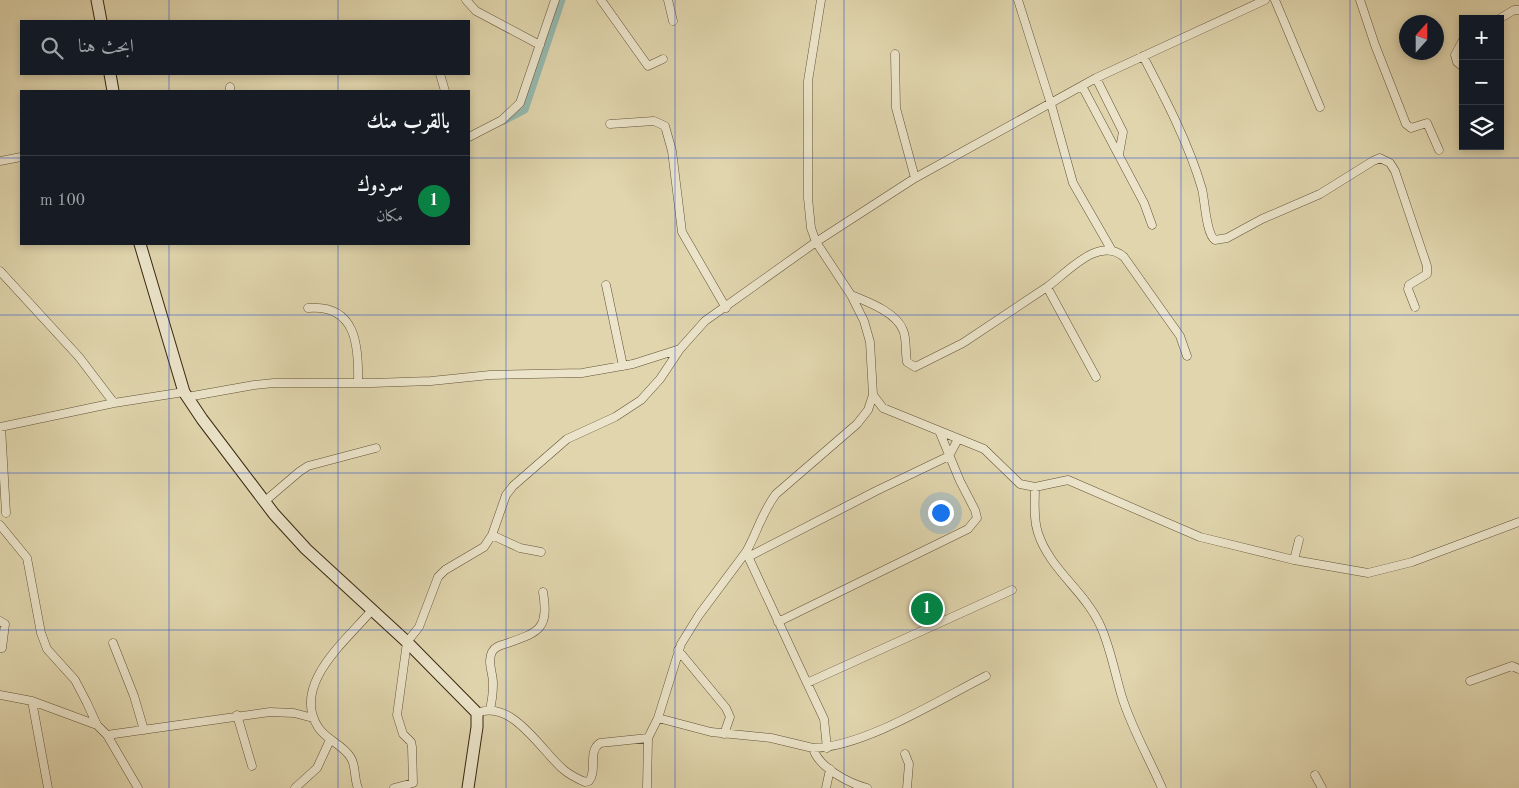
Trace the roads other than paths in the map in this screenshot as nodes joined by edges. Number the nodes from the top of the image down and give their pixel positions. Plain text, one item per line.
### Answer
1 (97, 0) edge
2 (466, 0) edge
3 (555, 0) edge
4 (601, 0) edge
5 (668, 0) edge
6 (821, 0) edge
7 (1018, 0) edge
8 (1265, 0) edge
9 (1275, 0) edge
10 (1360, 0) edge
11 (1519, 10) edge
12 (1504, 16) edge
13 (101, 20) edge
14 (673, 21) dead end
15 (540, 45) junction
16 (1459, 49) edge
17 (895, 54) dead end
18 (1143, 56) junction
19 (663, 59) dead end
20 (1459, 64) edge
21 (110, 75) edge
22 (440, 75) edge
23 (1096, 78) junction
24 (1082, 86) junction
25 (113, 90) edge
26 (445, 90) edge
27 (1051, 104) junction
28 (1320, 107) dead end
29 (610, 124) dead end
30 (470, 136) edge
31 (1439, 150) dead end
32 (1119, 154) junction
33 (20, 158) edge
34 (0, 161) edge
35 (915, 178) junction
36 (1152, 225) dead end
37 (816, 242) junction
38 (140, 245) edge
39 (1111, 249) junction
40 (0, 271) edge
41 (606, 285) dead end
42 (1047, 287) junction
43 (851, 295) junction
44 (1415, 307) dead end
45 (308, 308) dead end
46 (726, 308) junction
47 (680, 349) junction
48 (1188, 356) dead end
49 (623, 366) junction
50 (1096, 377) dead end
51 (358, 383) junction
52 (186, 395) junction
53 (873, 395) junction
54 (114, 403) junction
55 (1, 427) edge
56 (940, 433) junction
57 (958, 439) junction
58 (376, 448) dead end
59 (949, 456) junction
60 (1035, 487) junction
61 (265, 501) junction
62 (6, 513) dead end
63 (1519, 522) edge
64 (0, 525) edge
65 (492, 535) junction
66 (1299, 540) dead end
67 (541, 552) dead end
68 (747, 555) junction
69 (1294, 560) junction
70 (1012, 590) dead end
71 (543, 592) dead end
72 (372, 610) junction
73 (0, 621) edge
74 (778, 622) junction
75 (407, 642) junction
76 (113, 643) dead end
77 (0, 648) edge
78 (678, 650) junction
79 (1519, 669) edge
80 (986, 676) dead end
81 (1470, 681) dead end
82 (807, 683) junction
83 (0, 695) edge
84 (32, 701) junction
85 (490, 710) junction
86 (477, 712) junction
87 (237, 715) junction
88 (313, 718) junction
89 (658, 718) junction
90 (97, 725) junction
91 (144, 730) junction
92 (724, 734) junction
93 (107, 735) junction
94 (648, 738) junction
95 (330, 740) junction
96 (813, 748) junction
97 (827, 748) junction
98 (905, 754) dead end
99 (252, 766) dead end
100 (830, 769) junction
101 (1315, 774) dead end
102 (48, 788) edge
103 (138, 788) edge
104 (295, 788) edge
105 (358, 788) edge
106 (394, 788) edge
107 (468, 788) edge
108 (647, 788) edge
109 (826, 788) edge
110 (867, 788) edge
111 (907, 788) edge
112 (1162, 788) edge
113 (1322, 788) edge

1 - 13 main road
2 - 15 street
3 - 15 street
4 - 19 street
5 - 14 street
6 - 37 street
7 - 27 street
8 - 18 street
9 - 28 street
10 - 31 street
11 - 12 street
15 - 30 street
16 - 20 street
17 - 35 street
18 - 23 street
18 - 44 street
21 - 25 main road
22 - 26 street
23 - 24 street
23 - 32 street
24 - 27 street
24 - 32 street
27 - 35 street
27 - 39 street
29 - 46 street
32 - 36 street
33 - 34 street
35 - 37 street
37 - 43 street
37 - 46 street
38 - 52 main road
39 - 42 street
39 - 48 street
40 - 54 street
41 - 49 street
42 - 43 street
42 - 50 street
43 - 53 street
45 - 51 street
46 - 47 street
47 - 49 street
47 - 65 street
49 - 51 street
51 - 52 street
52 - 54 street
52 - 61 main road
53 - 56 street
53 - 68 street
54 - 55 street
55 - 62 street
56 - 57 street
56 - 59 street
57 - 59 street
57 - 60 street
58 - 61 street
59 - 68 street
59 - 74 street
60 - 69 street
60 - 112 street
61 - 72 main road
63 - 69 street
64 - 90 street
65 - 67 street
65 - 75 street
66 - 69 street
68 - 74 street
68 - 78 street
70 - 82 street
71 - 85 street
72 - 75 main road
72 - 88 street
73 - 77 street
74 - 82 street
75 - 86 main road
75 - 106 street
76 - 91 street
78 - 89 street
78 - 92 street
79 - 81 street
80 - 97 street
82 - 97 street
83 - 84 street
84 - 90 street
84 - 102 street
85 - 86 street
85 - 94 street
86 - 107 main road
87 - 88 street
87 - 91 street
87 - 99 street
88 - 95 street
89 - 92 street
89 - 94 street
90 - 93 street
91 - 93 street
92 - 96 street
93 - 103 street
94 - 108 street
95 - 104 street
95 - 105 street
96 - 97 street
96 - 100 street
98 - 111 street
100 - 109 street
100 - 110 street
101 - 113 street

